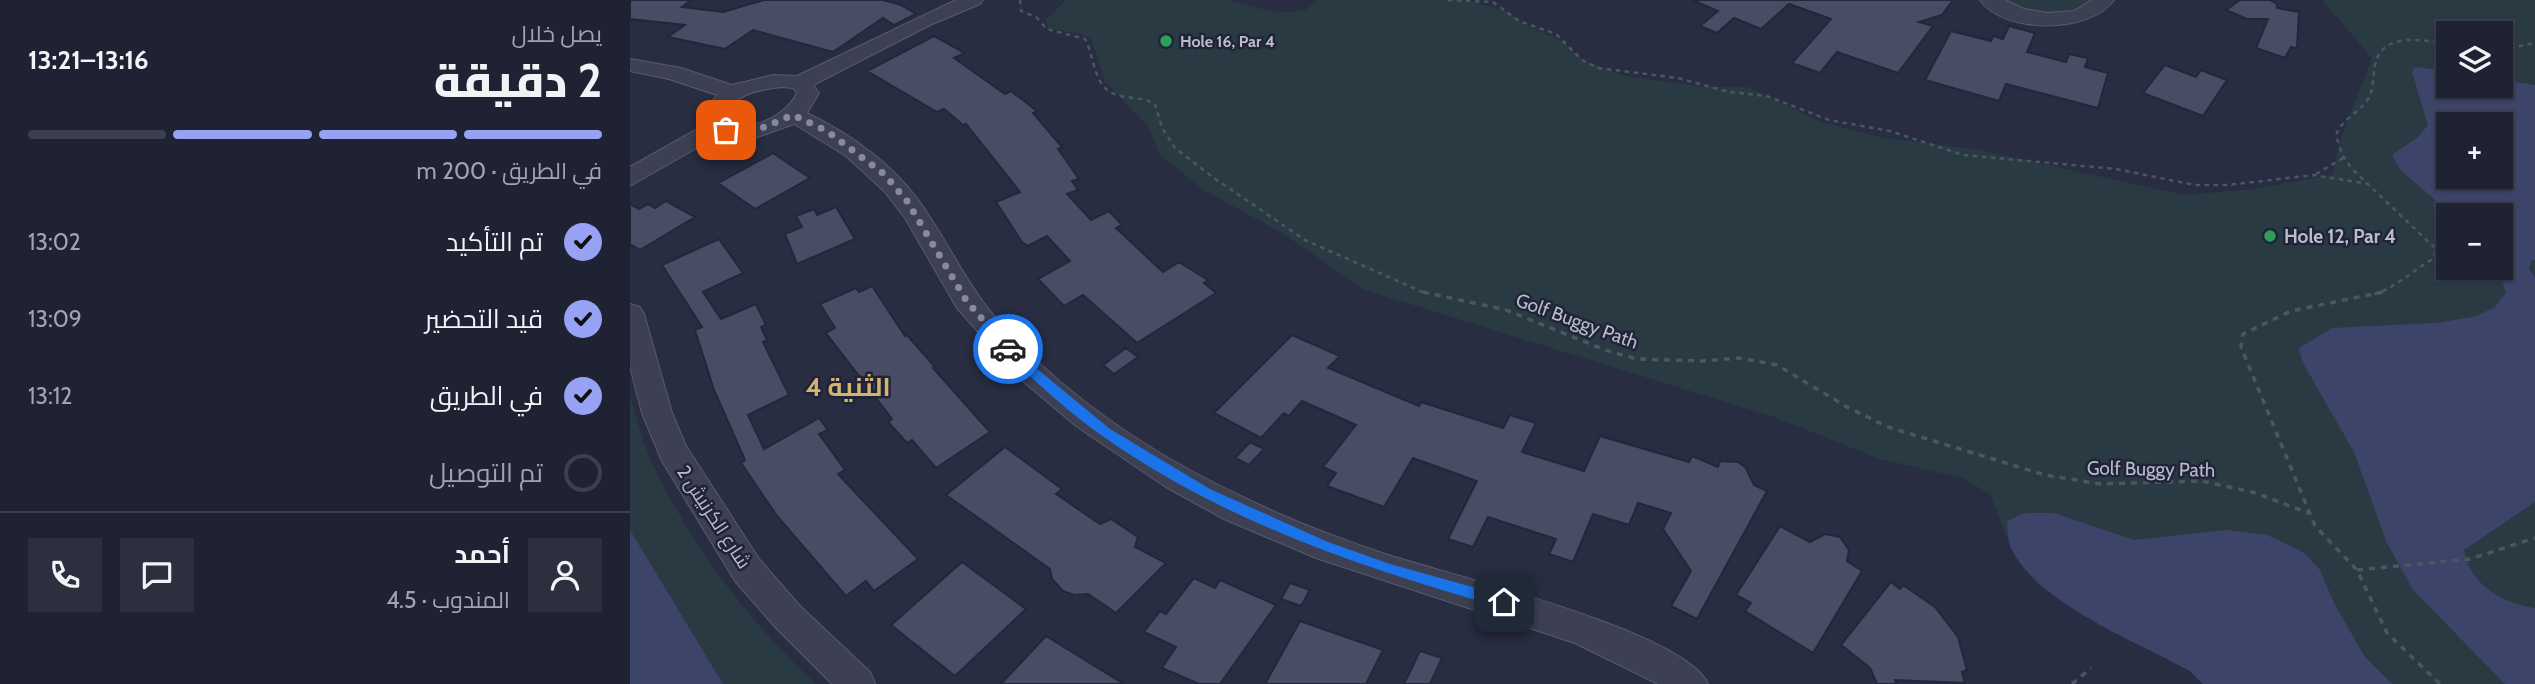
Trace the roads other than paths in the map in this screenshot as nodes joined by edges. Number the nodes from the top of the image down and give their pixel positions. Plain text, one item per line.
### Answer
1 (973, 0) edge
2 (1990, 0) edge
3 (2104, 0) edge
4 (630, 65) edge
5 (800, 83) junction
6 (734, 93) junction
7 (793, 115) junction
8 (719, 126) junction
9 (630, 178) edge
10 (630, 314) edge
11 (857, 684) edge
12 (1690, 684) edge

1 - 5 street
2 - 3 street
4 - 6 street
5 - 6 street
5 - 7 street
6 - 8 street
7 - 8 street
7 - 12 street
8 - 9 street
10 - 11 street, شارع الكرنيش 2

